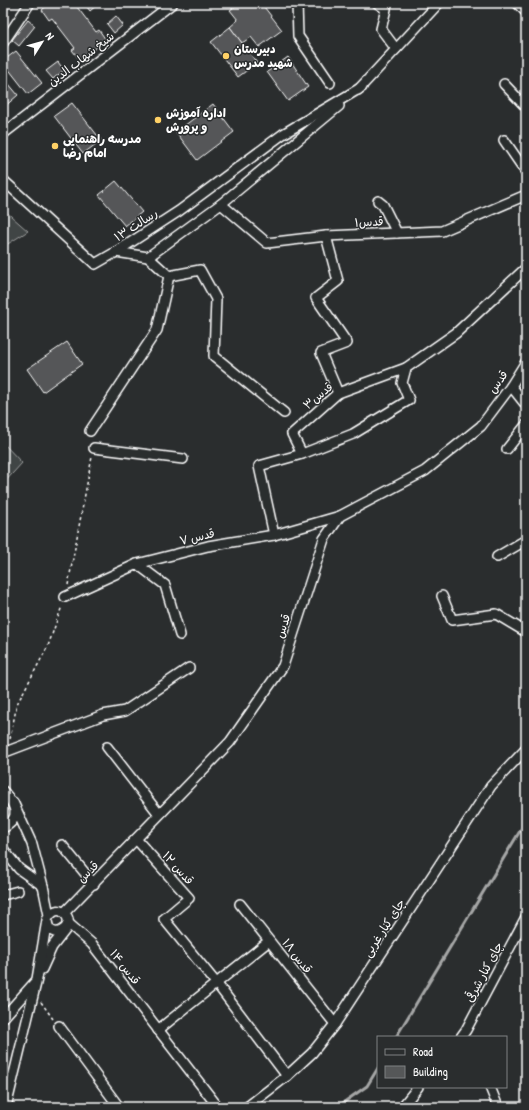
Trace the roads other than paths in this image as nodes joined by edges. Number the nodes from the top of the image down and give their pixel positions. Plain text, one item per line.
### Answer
1 (30, 3) edge
2 (173, 3) edge
3 (298, 3) edge
4 (377, 3) edge
5 (440, 3) edge
6 (519, 3) edge
7 (526, 10) edge
8 (3, 43) edge
9 (396, 49) junction
10 (330, 83) dead end
11 (504, 84) dead end
12 (362, 87) junction
13 (526, 107) edge
14 (3, 134) edge
15 (504, 140) dead end
16 (526, 172) edge
17 (3, 180) edge
18 (526, 195) edge
19 (378, 201) dead end
20 (221, 204) junction
21 (397, 233) junction
22 (326, 236) junction
23 (116, 252) junction
24 (148, 257) junction
25 (526, 268) edge
26 (169, 276) junction
27 (526, 362) edge
28 (406, 368) junction
29 (511, 386) junction
30 (338, 393) junction
31 (526, 405) edge
32 (284, 414) dead end
33 (526, 425) edge
34 (90, 431) dead end
35 (94, 448) road end
36 (507, 449) dead end
37 (302, 454) junction
38 (183, 458) dead end
39 (340, 516) junction
40 (274, 535) junction
41 (526, 540) edge
42 (497, 557) dead end
43 (137, 564) junction
44 (442, 596) dead end
45 (65, 597) road end
46 (526, 632) edge
47 (180, 635) dead end
48 (189, 668) dead end
49 (106, 747) dead end
50 (526, 749) edge
51 (8, 751) road end
52 (3, 791) edge
53 (13, 802) junction
54 (159, 814) junction
55 (3, 828) edge
56 (136, 839) junction
57 (62, 845) dead end
58 (3, 849) edge
59 (94, 884) junction
60 (43, 886) junction
61 (18, 891) dead end
62 (3, 895) edge
63 (240, 904) dead end
64 (64, 913) junction
65 (48, 917) junction
66 (526, 917) edge
67 (67, 926) junction
68 (270, 941) junction
69 (37, 979) junction
70 (216, 984) junction
71 (3, 1018) edge
72 (335, 1024) junction
73 (59, 1026) road end
74 (158, 1030) junction
75 (465, 1035) edge
76 (287, 1076) junction
77 (417, 1088) edge
78 (490, 1088) edge
79 (6, 1107) edge
80 (119, 1107) edge
81 (218, 1107) edge
82 (247, 1107) edge
83 (402, 1107) edge
84 (498, 1107) edge

1 - 8 street
2 - 14 street, شیخ شهاب الدین
3 - 10 street
4 - 9 street
5 - 9 street, رسالت ۱۳
6 - 7 main road
9 - 12 street, رسالت ۱۳
11 - 13 street
12 - 20 street, رسالت ۱۳
12 - 23 street, رسالت ۱۳
15 - 16 street
17 - 23 street
18 - 21 street, قدس۱
19 - 21 street
20 - 22 street, قدس۱
20 - 24 street, رسالت ۱۳
21 - 22 street, قدس۱
22 - 30 street
23 - 24 street, رسالت ۱۳
24 - 26 street
25 - 28 street, قدس۳
26 - 32 street
26 - 34 street
27 - 29 street, قدس
28 - 30 street, قدس۳
28 - 37 street
29 - 31 street
29 - 39 street, قدس
30 - 37 street, قدس۳
33 - 36 street
35 - 38 street
37 - 40 street
39 - 40 street, قدس ۷
39 - 54 street, قدس
40 - 43 street, قدس ۷
41 - 42 street
43 - 45 street, قدس ۷
43 - 47 street
44 - 46 street
48 - 51 street
49 - 54 street
50 - 72 street, چای کنار غربی
52 - 53 street
53 - 55 street
53 - 60 street
54 - 56 street, قدس
56 - 59 street, قدس
56 - 70 street, قدس ۱۲
57 - 59 street
58 - 60 street
59 - 64 street, قدس
60 - 65 street
61 - 62 street
63 - 68 street, قدس ۱۸
64 - 65 street
64 - 67 street
65 - 67 street
65 - 69 street
66 - 75 street, چای کنار شرقی
67 - 69 street
67 - 74 street, قدس ۱۴
68 - 70 street
68 - 72 street, قدس ۱۸
69 - 71 street
69 - 79 street
70 - 74 street
70 - 76 street
72 - 76 street, چای کنار غربی
73 - 80 street
74 - 81 street, قدس ۱۴
76 - 82 street, چای کنار غربی
77 - 83 street
78 - 84 street

